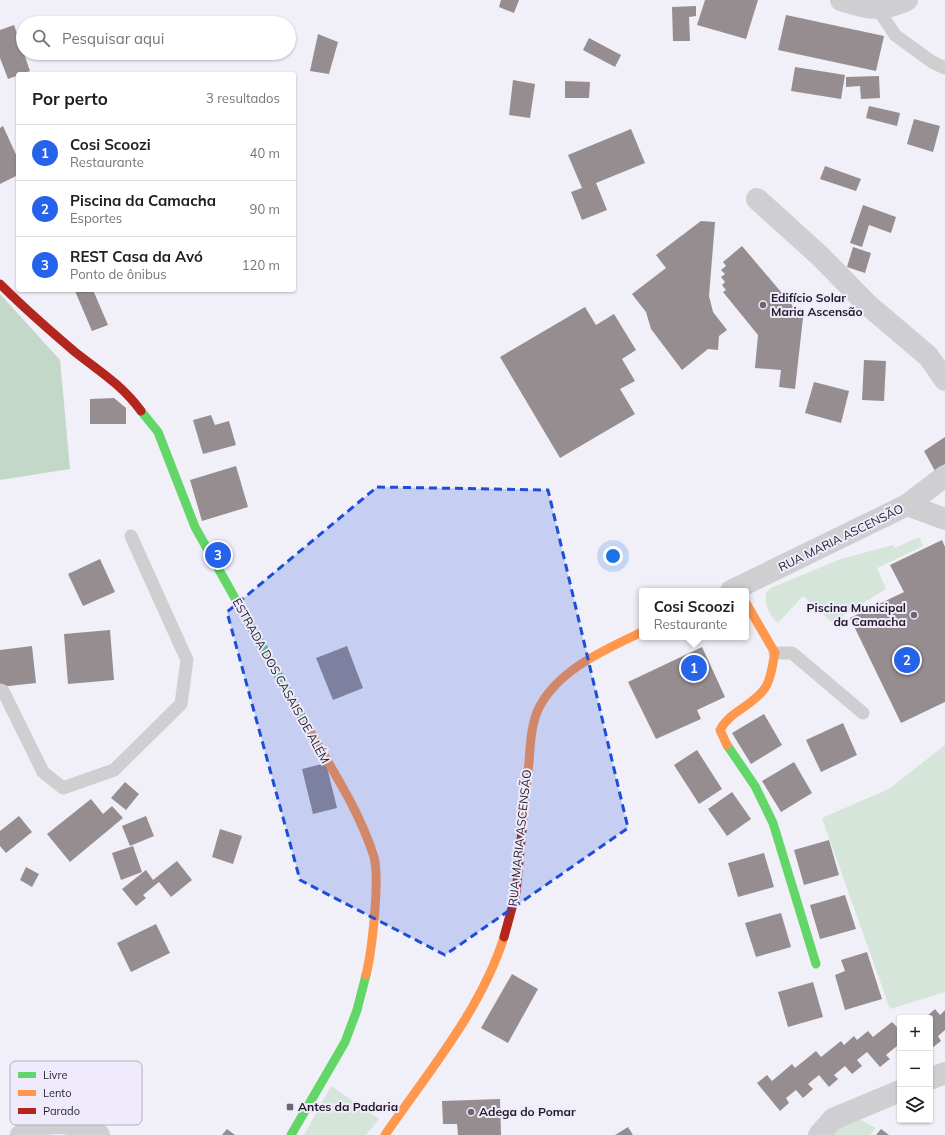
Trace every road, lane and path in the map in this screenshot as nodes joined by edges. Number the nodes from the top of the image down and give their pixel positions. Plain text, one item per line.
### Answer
1 (841, 0) edge
2 (907, 0) edge
3 (878, 9) junction
4 (945, 68) edge
5 (757, 199) dead end
6 (0, 284) edge
7 (945, 380) edge
8 (945, 476) edge
9 (907, 505) junction
10 (945, 519) edge
11 (132, 536) dead end
12 (748, 588) edge
13 (749, 611) edge
14 (639, 633) edge
15 (775, 653) junction
16 (0, 690) edge
17 (863, 713) dead end
18 (816, 964) dead end
19 (945, 1073) edge
20 (933, 1078) edge
21 (897, 1092) edge
22 (45, 1125) edge
23 (72, 1125) edge
24 (21, 1135) edge
25 (99, 1135) edge
26 (291, 1135) edge
27 (385, 1135) edge
28 (819, 1135) edge

1 - 3 street
2 - 3 street
3 - 4 lane
5 - 7 street
6 - 26 street, ESTRADA DOS CASAIS DE ALÉM
8 - 9 street, RUA MARIA ASCENSÃO
9 - 10 street
9 - 12 street, RUA MARIA ASCENSÃO
11 - 16 lane
13 - 15 street
14 - 27 street, RUA MARIA ASCENSÃO
15 - 17 lane
15 - 18 street
19 - 20 street
21 - 28 street
22 - 24 street
23 - 25 street

